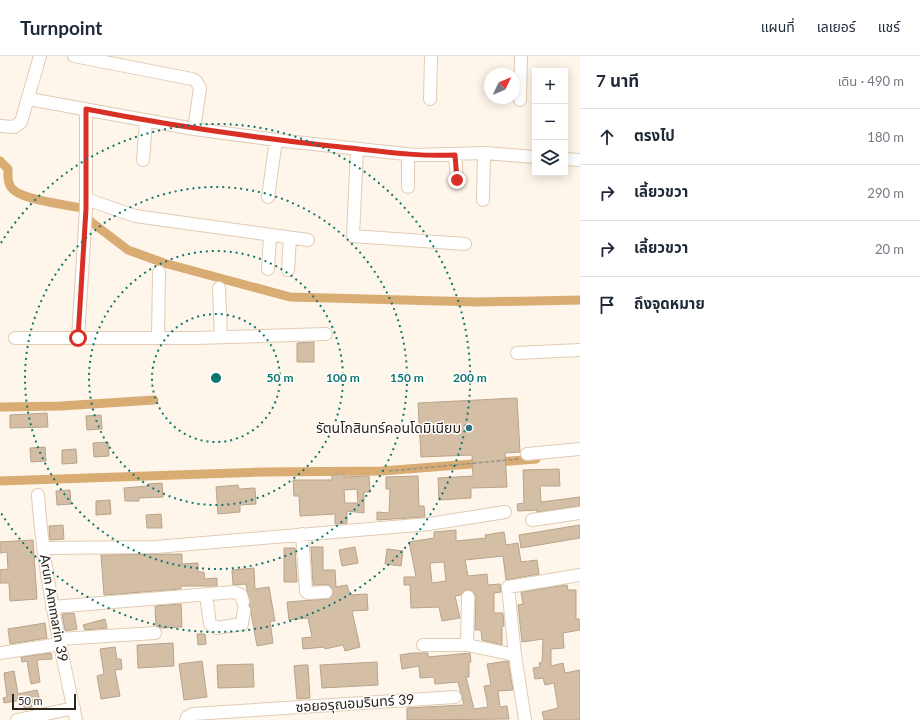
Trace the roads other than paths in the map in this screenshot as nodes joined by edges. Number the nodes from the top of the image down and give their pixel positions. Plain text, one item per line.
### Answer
1 (40, 56) edge
2 (74, 56) edge
3 (431, 56) edge
4 (522, 56) edge
5 (121, 60) edge
6 (29, 99) junction
7 (430, 99) dead end
8 (520, 100) dead end
9 (86, 109) junction
10 (146, 121) junction
11 (0, 126) edge
12 (194, 129) junction
13 (276, 140) junction
14 (357, 149) junction
15 (484, 153) junction
16 (408, 154) junction
17 (455, 155) junction
18 (532, 157) edge
19 (568, 159) edge
20 (143, 160) dead end
21 (580, 160) edge
22 (457, 180) dead end
23 (408, 187) dead end
24 (268, 197) dead end
25 (483, 200) dead end
26 (86, 204) junction
27 (270, 236) junction
28 (290, 238) junction
29 (308, 240) dead end
30 (464, 244) dead end
31 (268, 269) dead end
32 (288, 270) dead end
33 (159, 272) dead end
34 (219, 288) dead end
35 (326, 334) dead end
36 (221, 337) junction
37 (15, 338) dead end
38 (78, 338) junction
39 (158, 338) junction
40 (580, 350) edge
41 (517, 353) dead end
42 (580, 449) edge
43 (526, 456) road end
44 (38, 495) dead end
45 (505, 512) dead end
46 (580, 513) edge
47 (532, 520) dead end
48 (302, 534) junction
49 (43, 548) junction
50 (580, 575) edge
51 (326, 592) dead end
52 (206, 595) junction
53 (468, 597) dead end
54 (52, 607) junction
55 (155, 632) dead end
56 (60, 642) junction
57 (423, 645) dead end
58 (467, 645) junction
59 (0, 653) edge
60 (515, 655) junction
61 (455, 697) dead end
62 (74, 708) junction
63 (17, 720) edge
64 (76, 720) edge
65 (186, 720) edge
66 (525, 720) edge

1 - 6 street
2 - 5 street
3 - 7 street
4 - 8 street
5 - 12 street
6 - 9 street
6 - 11 street
9 - 10 street
9 - 26 street
10 - 12 street
10 - 20 street
12 - 13 street
13 - 14 street
13 - 24 street
14 - 16 street
14 - 30 street
15 - 17 street
15 - 18 street
15 - 25 street
16 - 17 street
16 - 23 street
17 - 22 street
19 - 21 street
26 - 27 street
26 - 38 street
27 - 28 street
27 - 31 street
28 - 29 street
28 - 32 street
33 - 39 street
34 - 36 street
35 - 36 street
36 - 39 street
37 - 38 street
38 - 39 street
40 - 41 street
42 - 43 street
44 - 49 street, Arun Ammarin 39
45 - 48 street
46 - 47 street
48 - 49 street
48 - 51 street
49 - 54 street, Arun Ammarin 39
50 - 60 street
52 - 52 street
52 - 54 street
53 - 58 street
54 - 56 street, Arun Ammarin 39
55 - 56 street
56 - 59 street
56 - 62 street, Arun Ammarin 39
57 - 58 street
58 - 60 street
60 - 66 street
61 - 65 street, ซอยอรุณอมรินทร์ 39
62 - 63 street
62 - 64 street, Arun Ammarin 39

